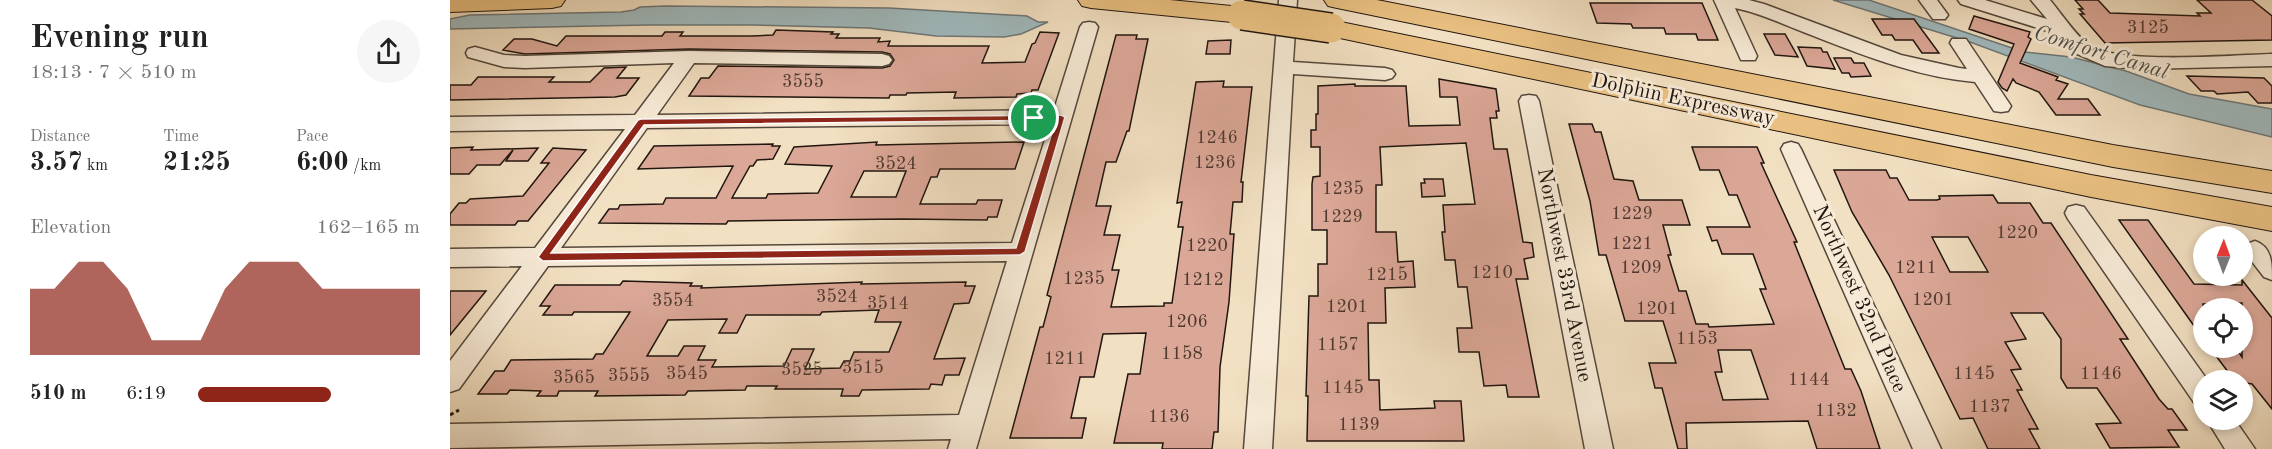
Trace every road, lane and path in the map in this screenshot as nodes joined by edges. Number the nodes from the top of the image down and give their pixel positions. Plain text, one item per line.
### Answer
1 (552, 0) edge
2 (1091, 0) edge
3 (1288, 0) edge
4 (1420, 0) edge
5 (1928, 0) edge
6 (1968, 0) edge
7 (1723, 1) edge
8 (2043, 3) edge
9 (450, 4) edge
10 (1334, 14) edge
11 (1939, 15) dead end
12 (2014, 15) junction
13 (1089, 27) dead end
14 (2066, 31) junction
15 (1959, 43) dead end
16 (475, 53) dead end
17 (1748, 56) dead end
18 (689, 57) junction
19 (882, 60) dead end
20 (2272, 60) edge
21 (1284, 68) junction
22 (1692, 70) junction
23 (1385, 74) dead end
24 (1981, 76) junction
25 (1529, 101) dead end
26 (2001, 106) dead end
27 (1061, 117) junction
28 (641, 122) junction
29 (450, 124) edge
30 (1791, 149) dead end
31 (2272, 182) edge
32 (2076, 213) dead end
33 (2272, 219) edge
34 (2255, 250) dead end
35 (1020, 252) junction
36 (543, 257) junction
37 (450, 258) edge
38 (2272, 271) edge
39 (2193, 380) edge
40 (450, 381) edge
41 (459, 410) dead end
42 (450, 416) edge
43 (2227, 430) edge
44 (450, 436) edge
45 (965, 438) edge
46 (1258, 449) edge
47 (1599, 449) edge
48 (1927, 449) edge
49 (2241, 449) edge

1 - 9 highway
2 - 10 highway, Dolphin Expressway, bridge
3 - 21 street
4 - 22 highway
5 - 11 street
6 - 12 street
7 - 17 street
7 - 24 street
8 - 12 street
8 - 14 street
10 - 22 highway, Dolphin Expressway
10 - 33 highway, Dolphin Expressway
12 - 14 street
13 - 27 street
14 - 20 street
15 - 24 street
16 - 18 street
18 - 19 street
18 - 28 street
21 - 23 street
21 - 46 street
22 - 31 highway, Dolphin Expressway
24 - 26 street
25 - 47 street, Northwest 33rd Avenue
27 - 28 street
27 - 35 street
28 - 29 street
28 - 36 street
30 - 48 street, Northwest 32nd Place
32 - 39 street
34 - 38 street
35 - 36 street
35 - 45 street
36 - 37 street
36 - 40 street
41 - 42 path
43 - 49 street
44 - 45 street

